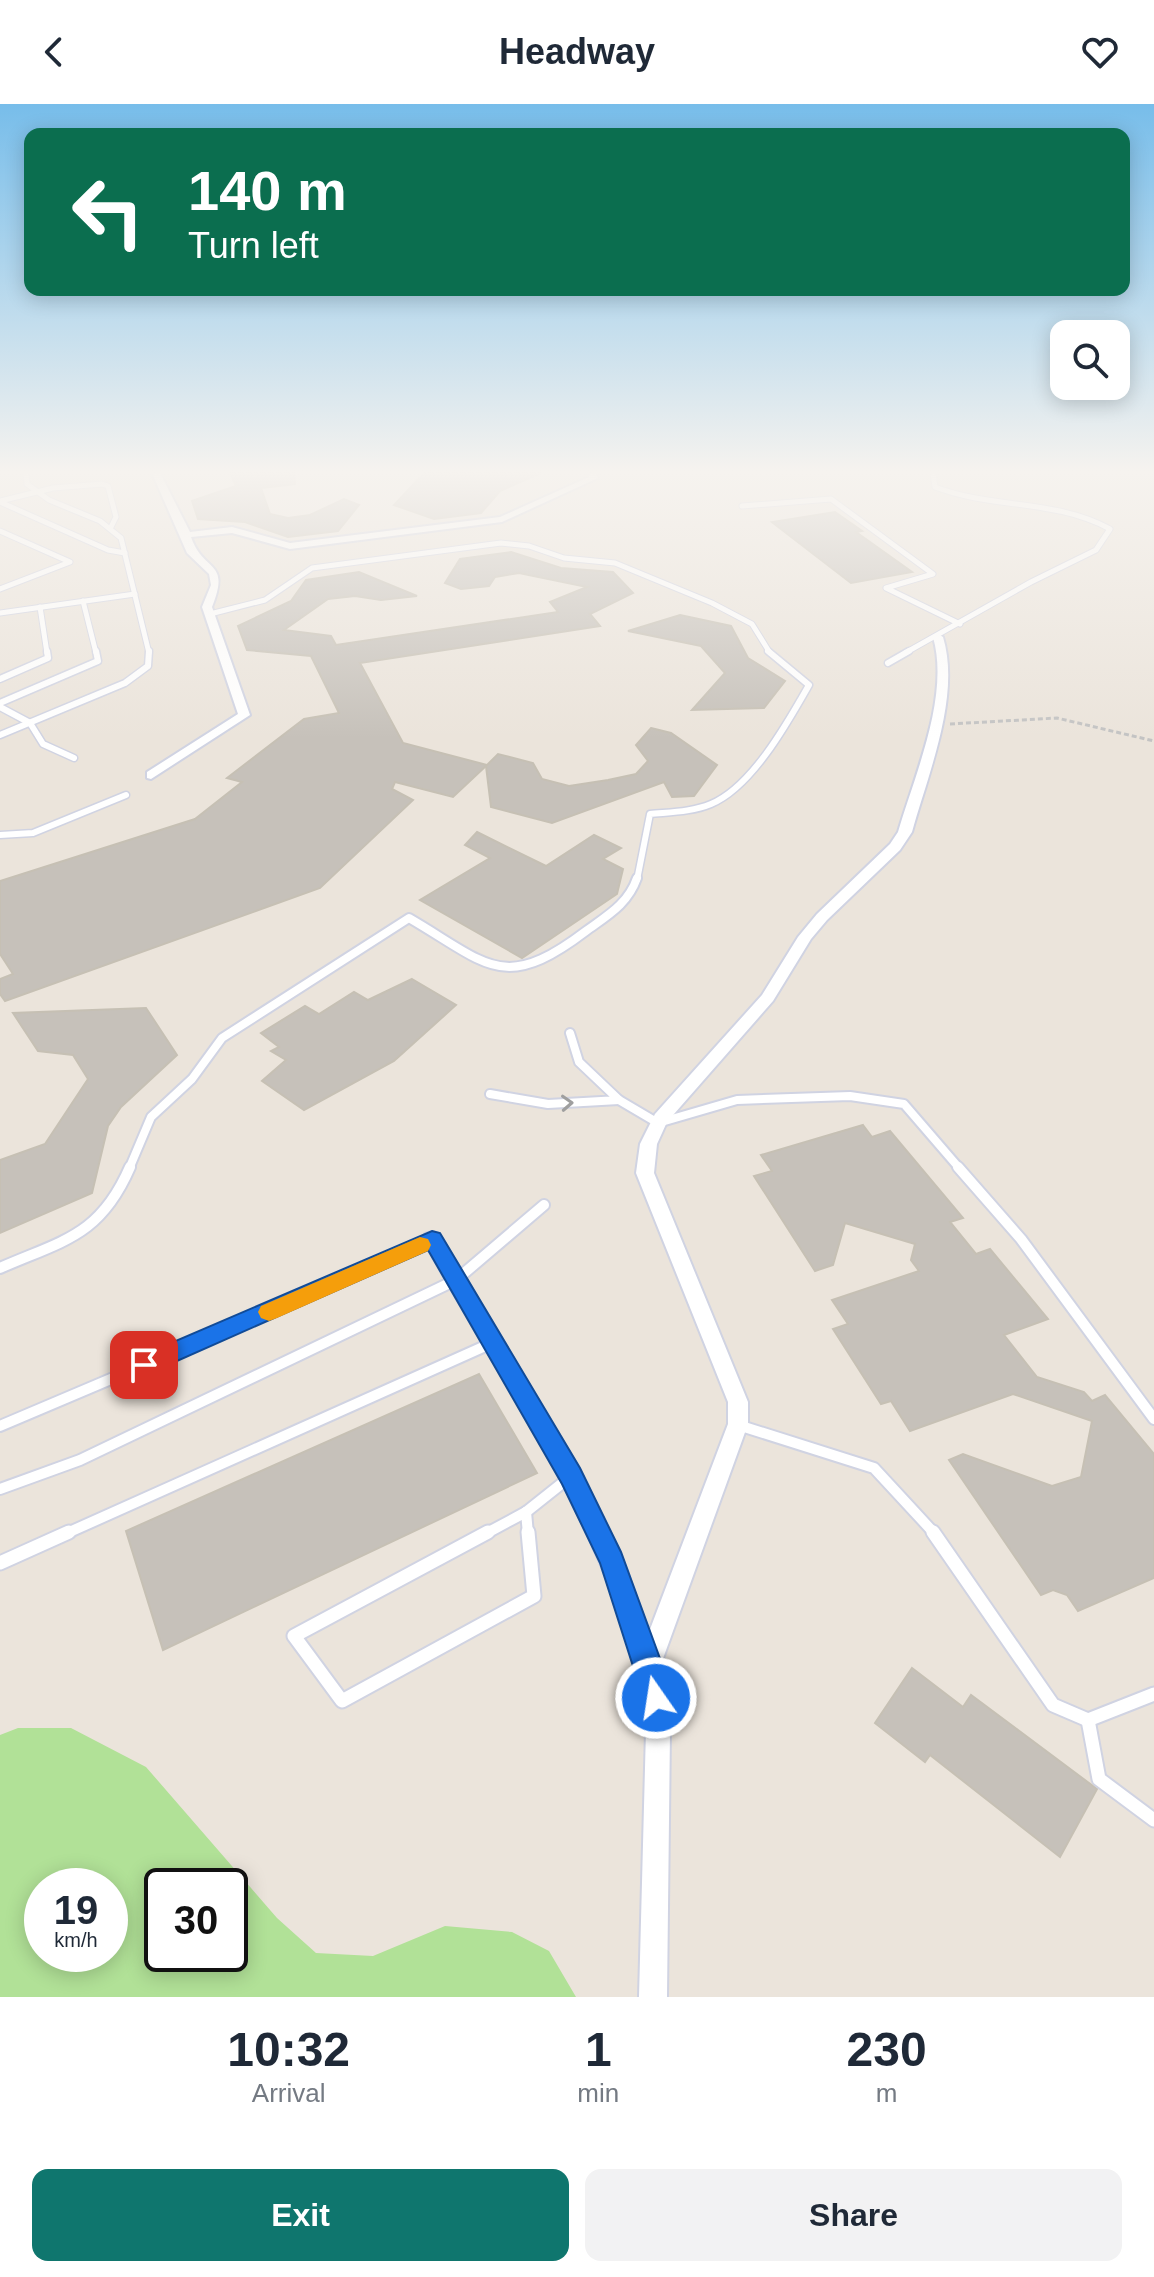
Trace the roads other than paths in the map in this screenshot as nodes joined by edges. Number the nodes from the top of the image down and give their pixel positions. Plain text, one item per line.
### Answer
1 (69, 561) edge
2 (127, 561) edge
3 (201, 561) edge
4 (362, 561) edge
5 (598, 561) edge
6 (916, 561) edge
7 (1073, 561) edge
8 (0, 589) edge
9 (135, 594) junction
10 (83, 601) junction
11 (40, 607) junction
12 (0, 613) edge
13 (210, 614) junction
14 (960, 624) junction
15 (938, 637) junction
16 (888, 663) dead end
17 (0, 679) edge
18 (0, 705) edge
19 (30, 723) junction
20 (0, 735) edge
21 (74, 758) dead end
22 (151, 775) dead end
23 (126, 795) dead end
24 (0, 835) edge
25 (570, 1033) dead end
26 (490, 1094) dead end
27 (619, 1100) junction
28 (658, 1123) junction
29 (544, 1205) dead end
30 (432, 1239) joint
31 (0, 1268) edge
32 (456, 1280) junction
33 (493, 1343) junction
34 (1154, 1419) edge
35 (738, 1424) junction
36 (0, 1426) edge
37 (571, 1476) junction
38 (0, 1489) edge
39 (526, 1512) junction
40 (0, 1563) edge
41 (649, 1664) junction
42 (1154, 1694) edge
43 (1088, 1720) junction
44 (1154, 1820) edge
45 (653, 1997) edge

1 - 8 lane
2 - 9 lane
3 - 13 street
4 - 13 lane
5 - 31 lane
6 - 14 lane
7 - 14 lane
9 - 10 lane
9 - 19 lane
10 - 11 lane
10 - 18 lane
11 - 12 lane
11 - 17 lane
13 - 22 street
14 - 15 lane
15 - 16 lane
15 - 28 street
18 - 19 lane
19 - 20 lane
19 - 21 lane
23 - 24 lane
25 - 27 lane
26 -> 27 lane
27 - 28 lane
28 - 34 lane
28 - 35 street
29 - 32 lane
30 - 32 street
30 - 36 lane
32 - 33 street
32 - 38 lane
33 - 37 street
33 - 40 lane
35 - 41 street
35 - 43 lane
37 - 39 lane
37 - 41 street
39 - 39 lane
41 - 45 street
42 - 43 lane
43 - 44 lane

